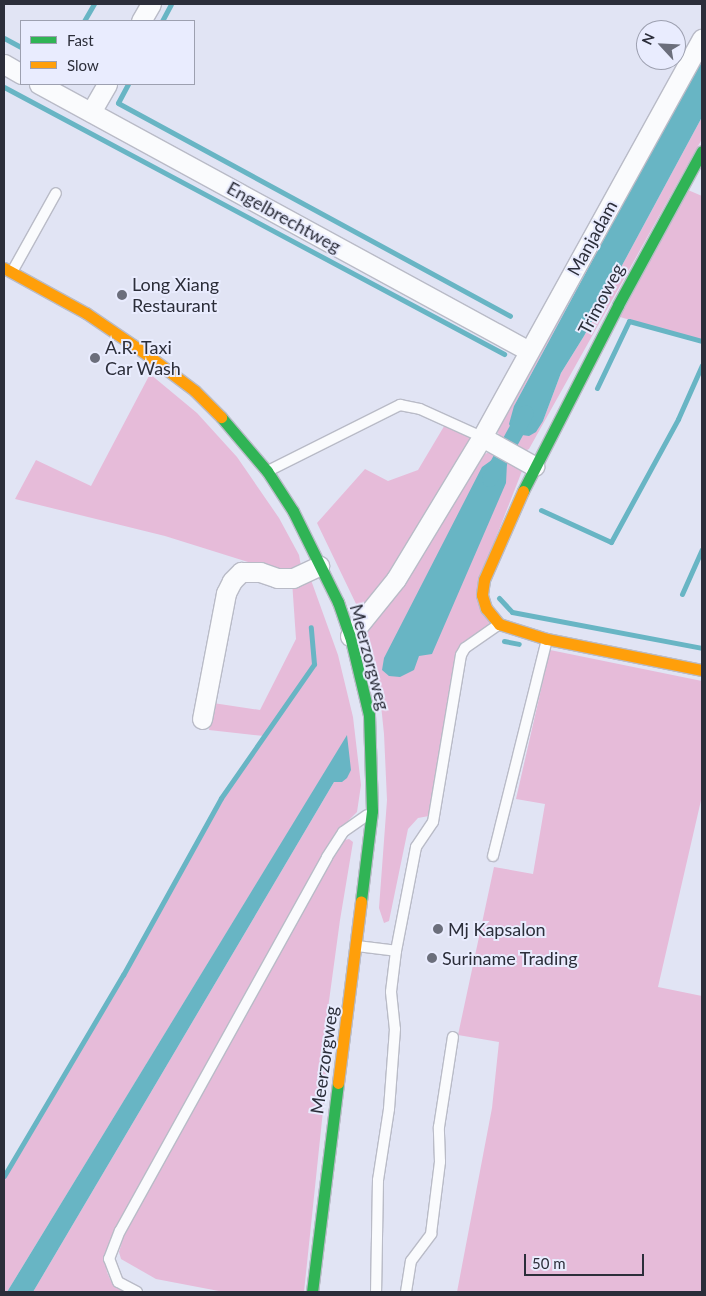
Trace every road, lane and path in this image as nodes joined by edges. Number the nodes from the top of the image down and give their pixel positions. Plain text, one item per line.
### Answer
1 (151, 4) edge
2 (142, 20) edge
3 (702, 39) edge
4 (4, 64) edge
5 (20, 73) edge
6 (41, 85) edge
7 (106, 85) edge
8 (91, 112) junction
9 (702, 150) edge
10 (56, 193) dead end
11 (8, 270) edge
12 (530, 351) junction
13 (486, 440) junction
14 (530, 464) junction
15 (267, 471) junction
16 (319, 566) junction
17 (499, 624) junction
18 (350, 636) junction
19 (547, 638) junction
20 (702, 670) edge
21 (202, 718) dead end
22 (372, 811) junction
23 (493, 856) dead end
24 (357, 946) junction
25 (396, 951) junction
26 (453, 1037) dead end
27 (137, 1292) edge
28 (312, 1292) edge
29 (376, 1292) edge
30 (406, 1292) edge

1 - 2 street
3 - 12 street, Manjadam
4 - 5 street
6 - 8 street, Engelbrechtweg
7 - 8 street
8 - 12 street, Engelbrechtweg
9 - 14 main road, Trimoweg
10 - 11 lane
11 - 15 main road, Meerzorgweg
12 - 13 street, Manjadam
13 - 14 street
13 - 15 lane
13 - 18 street, Manjadam
14 - 17 main road, Trimoweg
15 - 16 main road, Meerzorgweg
16 - 18 main road, Meerzorgweg
16 - 21 street
17 - 19 main road
17 - 25 lane
18 - 22 main road, Meerzorgweg
19 - 20 main road
19 - 23 lane
22 - 24 main road, Meerzorgweg
22 - 27 lane
24 - 25 lane
24 - 28 main road, Meerzorgweg
25 - 29 lane
26 - 30 lane

